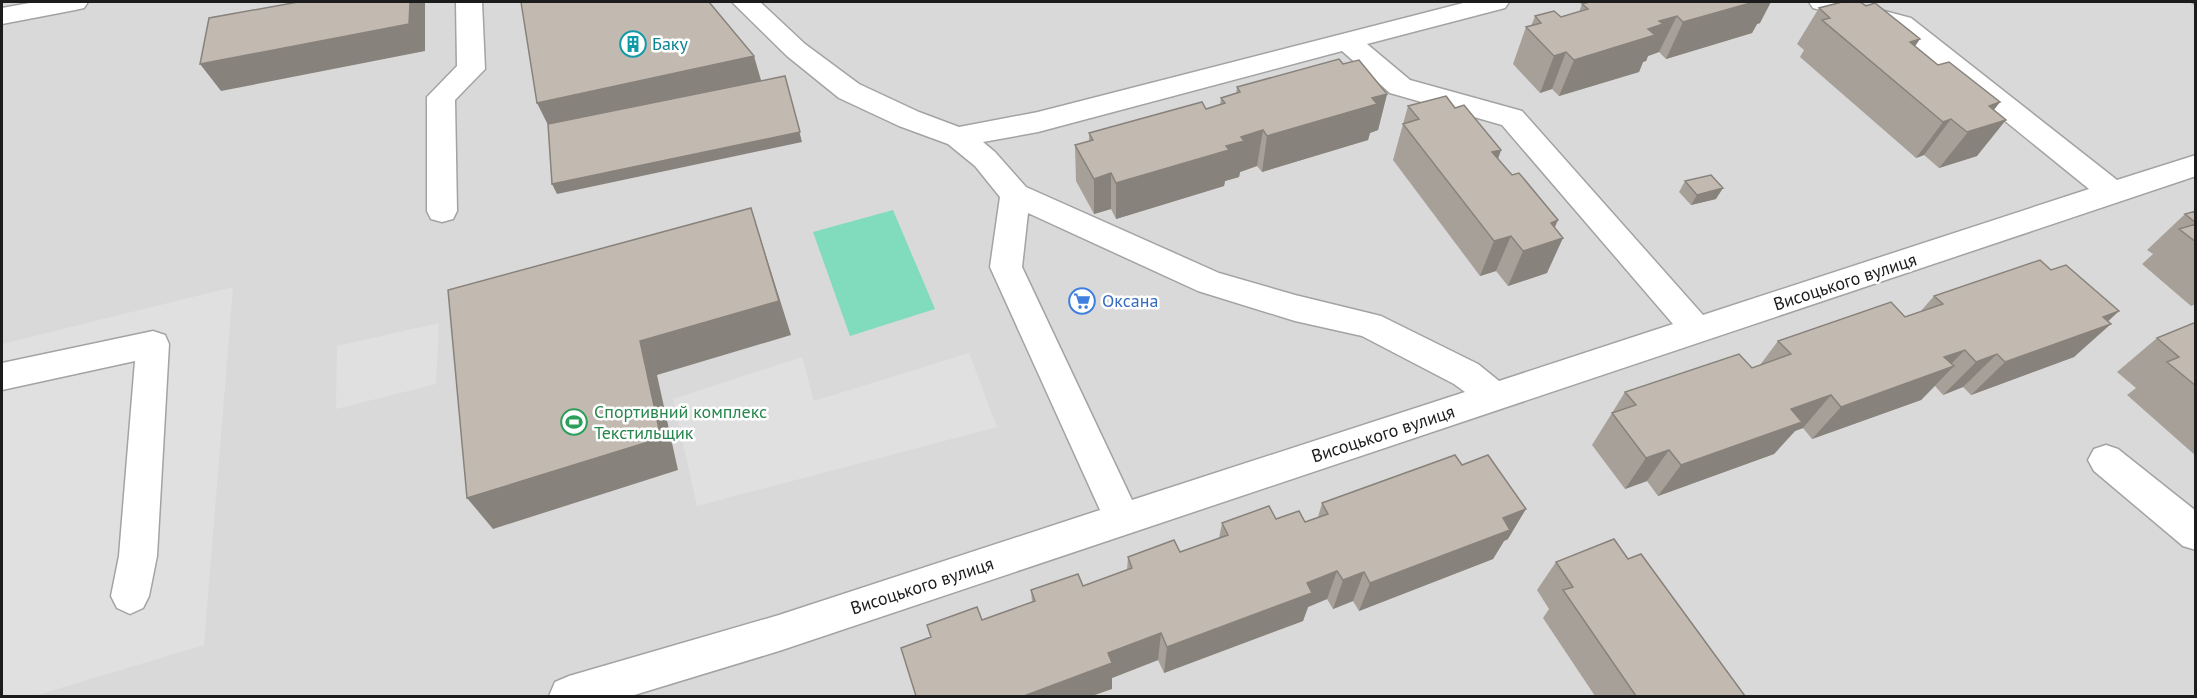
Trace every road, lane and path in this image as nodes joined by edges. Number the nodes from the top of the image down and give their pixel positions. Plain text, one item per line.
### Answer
1 (75, 2) edge
2 (469, 2) edge
3 (745, 2) edge
4 (1496, 2) edge
5 (1822, 2) edge
6 (2, 16) edge
7 (1347, 41) junction
8 (958, 138) junction
9 (2196, 165) edge
10 (2114, 193) junction
11 (1015, 195) junction
12 (442, 211) dead end
13 (1698, 331) junction
14 (2, 376) edge
15 (1495, 397) junction
16 (2106, 460) dead end
17 (1123, 520) junction
18 (2196, 534) edge
19 (130, 596) dead end
20 (569, 696) edge

1 - 6 street
2 - 12 street
3 - 8 street
4 - 7 street
5 - 10 street
7 - 8 street
7 - 13 street
8 - 11 street
9 - 10 street, Висоцького вулиця
10 - 13 street, Висоцького вулиця
11 - 15 street
11 - 17 street
13 - 15 street, Висоцького вулиця
14 - 19 street
15 - 17 street, Висоцького вулиця
16 - 18 street
17 - 20 street, Висоцького вулиця

